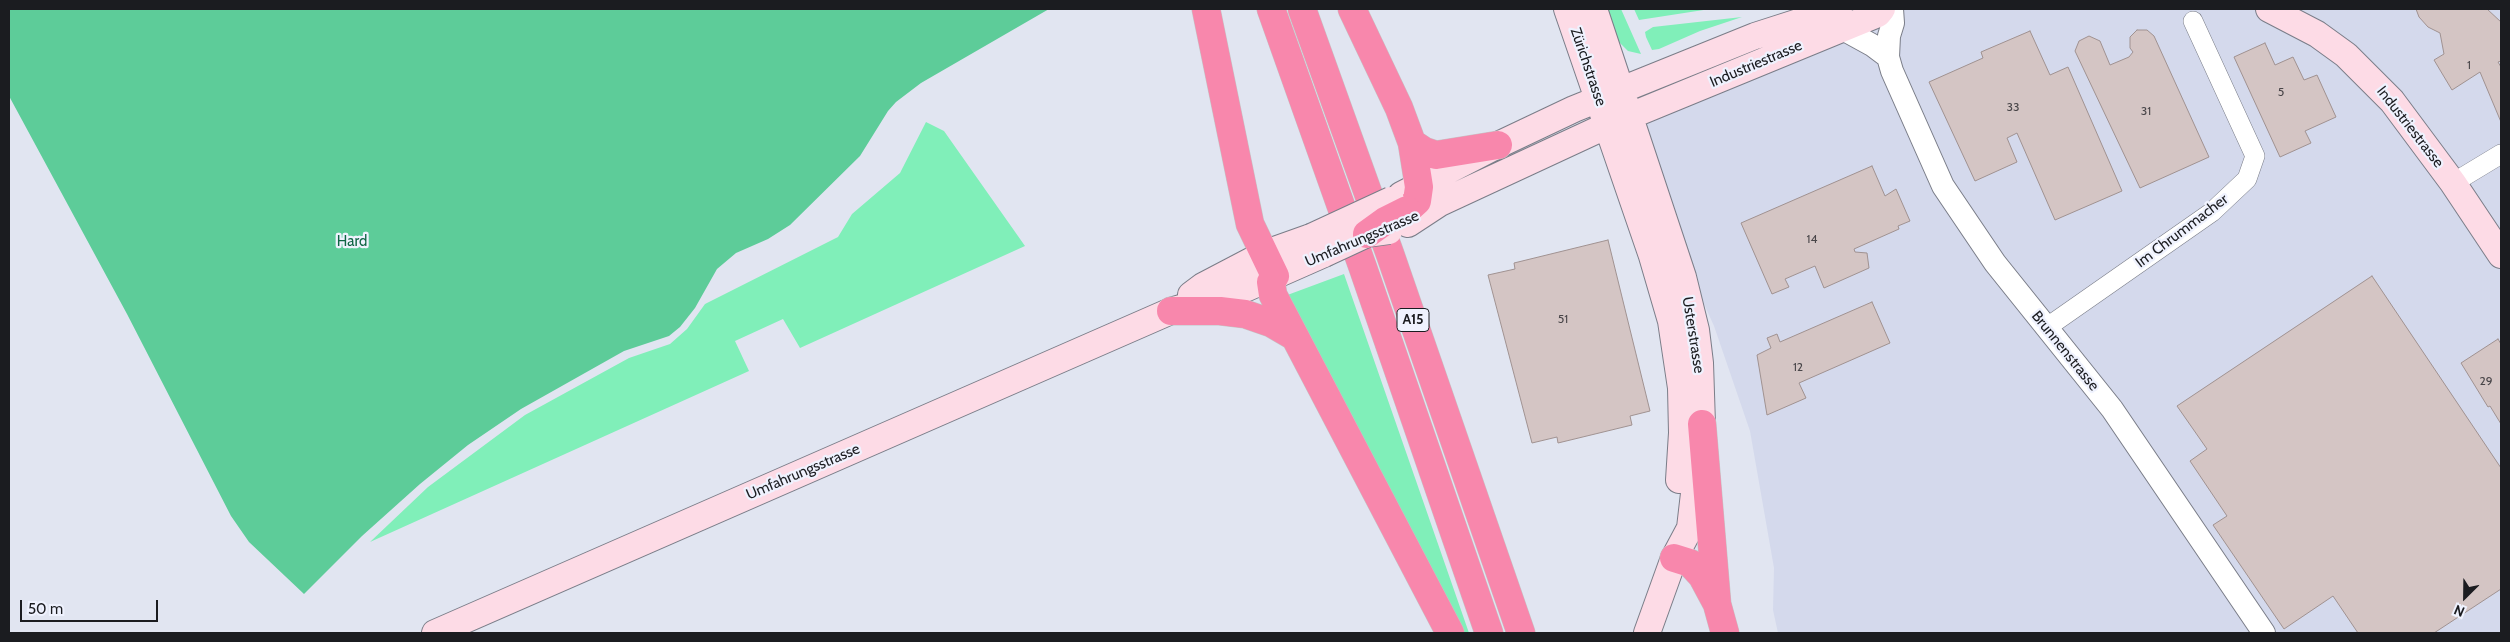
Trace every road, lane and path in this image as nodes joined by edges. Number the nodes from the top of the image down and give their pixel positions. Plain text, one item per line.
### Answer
1 (1206, 9) edge
2 (1271, 9) edge
3 (1302, 9) edge
4 (1352, 9) edge
5 (1567, 9) edge
6 (1594, 9) edge
7 (1882, 9) edge
8 (1892, 9) edge
9 (2269, 9) edge
10 (1840, 19) edge
11 (2193, 21) dead end
12 (1888, 57) junction
13 (1609, 95) junction
14 (1618, 121) junction
15 (1412, 143) junction
16 (1498, 145) junction
17 (2501, 154) edge
18 (2453, 183) junction
19 (1406, 205) junction
20 (1367, 234) joint
21 (1318, 245) junction
22 (2501, 255) edge
23 (1270, 265) junction
24 (1171, 311) junction
25 (2046, 328) junction
26 (1294, 337) junction
27 (1702, 424) junction
28 (1674, 558) junction
29 (1717, 604) junction
30 (435, 633) edge
31 (1450, 633) edge
32 (1489, 633) edge
33 (1521, 633) edge
34 (1647, 633) edge
35 (1725, 633) edge
36 (2264, 633) edge

1 - 23 highway
2 - 32 highway, A15
3 - 33 highway, A15
4 - 15 highway
5 - 13 main road, Zürichstrasse
6 - 13 main road, Zürichstrasse
7 - 10 main road, Industriestrasse
8 - 12 street, Brunnenstrasse
9 - 18 main road, Industriestrasse
10 - 12 street
10 - 13 main road, Industriestrasse
10 - 14 main road, Industriestrasse
11 - 25 street, Im Chrummacher
12 - 25 street, Brunnenstrasse
13 - 14 main road, Zürichstrasse
13 - 16 main road, Umfahrungsstrasse
14 - 19 main road, Umfahrungsstrasse
14 - 27 main road, Usterstrasse
14 - 28 main road, Usterstrasse
15 - 16 highway
15 - 19 highway
16 - 19 main road, Umfahrungsstrasse
17 - 18 street
18 - 22 main road, Industriestrasse
19 - 20 highway, bridge
19 - 21 main road, Umfahrungsstrasse, bridge
20 - 21 main road, Umfahrungsstrasse, bridge
21 - 23 main road, Umfahrungsstrasse
23 - 24 main road, Umfahrungsstrasse
23 - 26 highway
24 - 26 highway
24 - 30 main road, Umfahrungsstrasse
25 - 36 street, Brunnenstrasse
26 - 31 highway
27 - 28 main road, Usterstrasse
27 - 29 highway
28 - 29 highway
28 - 34 main road, Usterstrasse
29 - 35 highway

